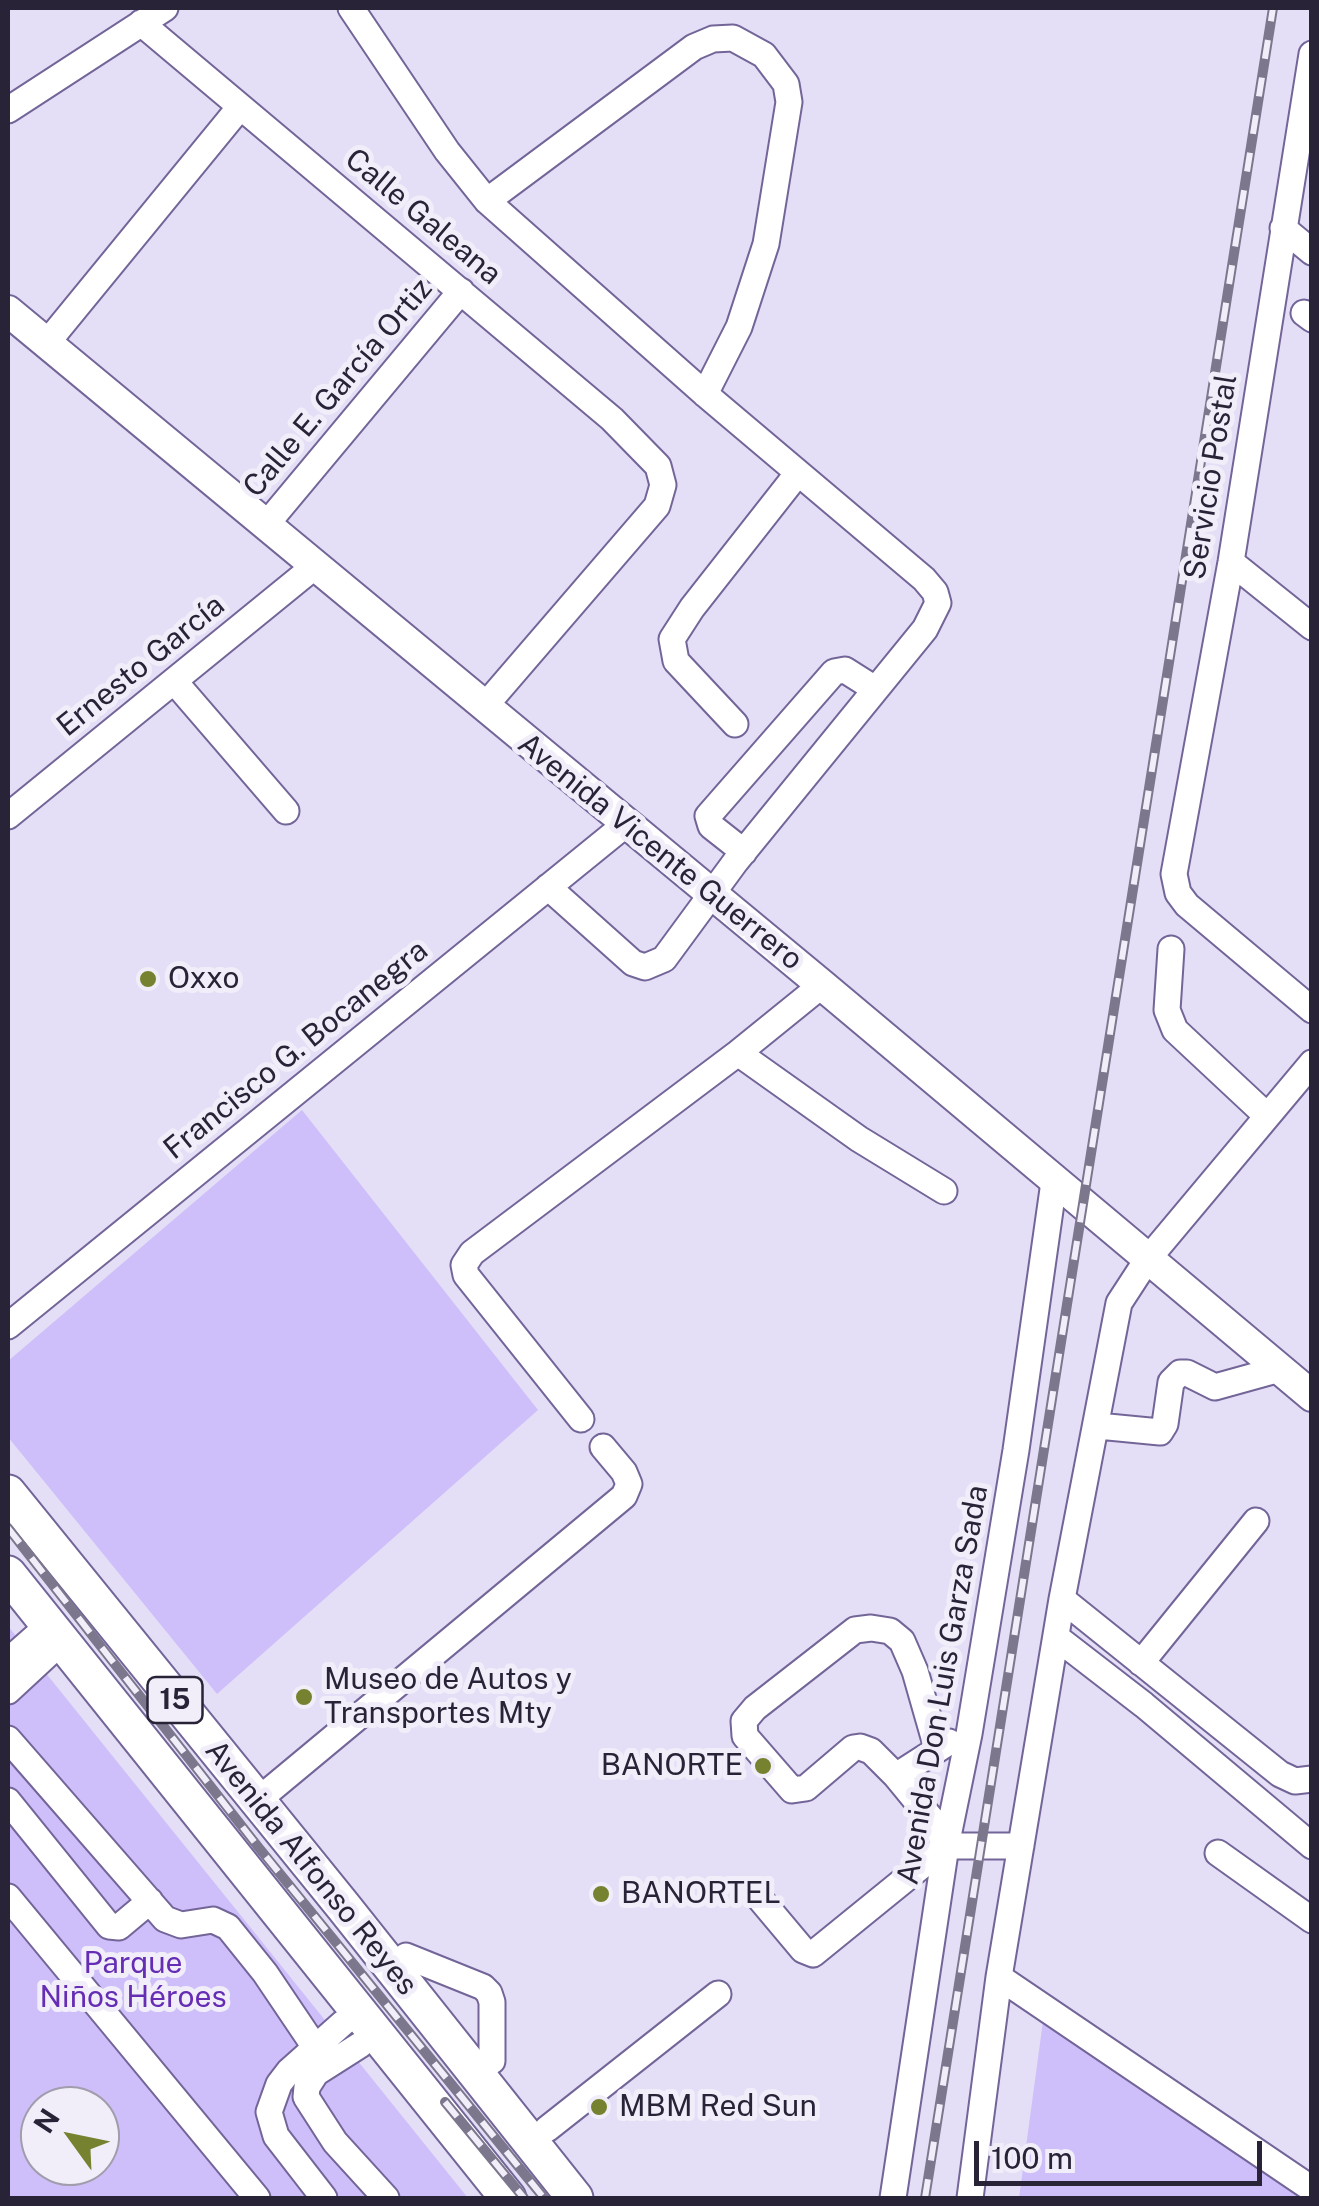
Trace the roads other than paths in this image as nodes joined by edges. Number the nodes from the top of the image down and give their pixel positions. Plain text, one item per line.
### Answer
1 (165, 8) edge
2 (351, 8) edge
3 (141, 23) junction
4 (1312, 54) edge
5 (240, 107) junction
6 (8, 110) edge
7 (487, 201) junction
8 (1283, 228) junction
9 (1312, 252) edge
10 (461, 291) junction
11 (8, 311) edge
12 (46, 344) junction
13 (705, 394) junction
14 (798, 473) junction
15 (265, 526) junction
16 (1231, 562) junction
17 (315, 566) junction
18 (1312, 627) edge
19 (174, 682) junction
20 (875, 689) junction
21 (484, 707) junction
22 (735, 724) dead end
23 (286, 811) dead end
24 (8, 816) edge
25 (626, 824) junction
26 (744, 852) junction
27 (548, 888) junction
28 (712, 895) junction
29 (1170, 948) dead end
30 (822, 985) junction
31 (1312, 1010) edge
32 (738, 1053) junction
33 (1312, 1063) edge
34 (1266, 1115) junction
35 (1054, 1182) junction
36 (944, 1191) dead end
37 (1147, 1260) junction
38 (8, 1326) edge
39 (1280, 1369) junction
40 (1312, 1396) edge
41 (581, 1419) dead end
42 (1098, 1426) junction
43 (603, 1447) dead end
44 (8, 1493) edge
45 (1256, 1521) dead end
46 (8, 1574) edge
47 (1062, 1599) junction
48 (56, 1633) junction
49 (1056, 1637) junction
50 (8, 1661) edge
51 (1141, 1662) junction
52 (8, 1691) edge
53 (969, 1734) junction
54 (8, 1739) edge
55 (937, 1748) junction
56 (896, 1776) junction
57 (1312, 1779) edge
58 (8, 1801) edge
59 (257, 1801) junction
60 (946, 1846) junction
61 (1021, 1846) junction
62 (1312, 1846) edge
63 (1218, 1852) dead end
64 (241, 1865) junction
65 (8, 1897) edge
66 (761, 1900) dead end
67 (150, 1901) junction
68 (343, 1906) junction
69 (1312, 1920) edge
70 (999, 1977) junction
71 (718, 1994) dead end
72 (352, 2034) junction
73 (320, 2056) junction
74 (547, 2129) junction
75 (1312, 2189) edge
76 (257, 2198) edge
77 (324, 2198) edge
78 (386, 2198) edge
79 (483, 2198) edge
80 (508, 2198) edge
81 (575, 2198) edge
82 (604, 2198) edge
83 (893, 2198) edge
84 (970, 2198) edge

1 - 3 street
2 - 7 street
3 - 5 street, Calle Galeana
3 - 6 street
4 - 8 street, Servicio Postal
5 - 10 street, Calle Galeana
5 - 12 street
7 - 13 street
7 - 13 street
8 - 9 street
8 - 16 street, Servicio Postal
10 - 15 street, Calle E. García Ortiz
10 - 21 street, Calle Galeana
11 - 12 main road, Avenida Vicente Guerrero
12 - 15 main road, Avenida Vicente Guerrero
13 - 14 street
14 - 20 street
14 - 22 street
15 - 17 main road, Avenida Vicente Guerrero
16 - 18 street
16 - 31 street, Servicio Postal
17 - 19 street, Ernesto García
17 - 21 main road, Avenida Vicente Guerrero
19 - 23 street
19 - 24 street, Ernesto García
20 - 26 street
20 - 26 street
21 - 25 main road, Avenida Vicente Guerrero
25 - 27 street, Francisco G. Bocanegra
25 - 28 main road, Avenida Vicente Guerrero
26 - 28 street
27 - 28 street
27 - 38 street, Francisco G. Bocanegra
28 - 30 main road, Avenida Vicente Guerrero
29 - 34 street
30 - 32 street
30 - 35 main road, Avenida Vicente Guerrero
32 - 36 street
32 - 41 street
33 - 34 street
34 - 37 street
35 - 37 main road, Avenida Vicente Guerrero
35 - 53 street, Avenida Don Luis Garza Sada
37 - 39 main road, Avenida Vicente Guerrero
37 - 42 street
39 - 40 main road, Avenida Vicente Guerrero
39 - 42 street
42 - 47 street
43 - 59 street
44 - 59 highway, Avenida Alfonso Reyes / 15
45 - 51 street
46 - 48 highway, Avenida Alfonso Reyes / 15
47 - 49 street
47 - 51 street
48 - 50 street
48 - 52 street
48 - 64 highway, Avenida Alfonso Reyes / 15
49 - 61 street
49 - 62 street
51 - 57 street
53 - 55 street
53 - 60 street, Avenida Don Luis Garza Sada
54 - 67 street
55 - 56 street
55 - 56 street
56 - 60 street
58 - 67 street
59 - 68 highway, Avenida Alfonso Reyes / 15
60 - 61 street
60 - 66 street
60 - 83 street, Avenida Don Luis Garza Sada
61 - 70 street
63 - 69 street
64 - 72 highway
64 - 80 highway, Avenida Alfonso Reyes / 15
65 - 76 street
67 - 73 street
68 - 74 highway
68 - 81 highway, Avenida Alfonso Reyes / 15
70 - 75 street
70 - 84 street
71 - 74 street
72 - 73 street
72 - 79 highway
73 - 77 street
73 - 78 street
74 - 82 highway

